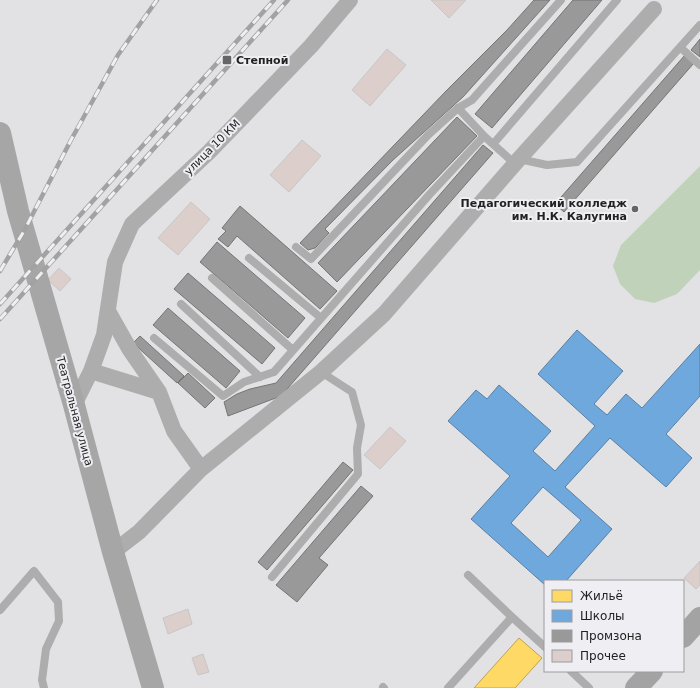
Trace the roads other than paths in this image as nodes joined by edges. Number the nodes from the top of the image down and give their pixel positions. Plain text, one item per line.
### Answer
1 (350, 0) edge
2 (561, 0) edge
3 (617, 0) edge
4 (654, 9) dead end
5 (700, 25) edge
6 (681, 48) junction
7 (700, 65) edge
8 (458, 108) junction
9 (0, 133) edge
10 (484, 136) junction
11 (494, 143) junction
12 (517, 161) junction
13 (296, 247) dead end
14 (249, 258) dead end
15 (212, 278) dead end
16 (181, 304) dead end
17 (108, 311) junction
18 (321, 318) junction
19 (154, 338) dead end
20 (293, 350) junction
21 (91, 371) junction
22 (321, 372) junction
23 (260, 377) junction
24 (159, 392) junction
25 (74, 405) junction
26 (201, 469) junction
27 (113, 552) junction
28 (468, 575) dead end
29 (272, 577) dead end
30 (0, 610) edge
31 (512, 617) junction
32 (700, 618) edge
33 (684, 636) edge
34 (544, 646) edge
35 (572, 672) edge
36 (651, 672) edge
37 (44, 688) edge
38 (153, 688) edge
39 (448, 688) edge
40 (589, 688) edge
41 (636, 688) edge

1 - 17 street, улица 10 КМ
2 - 8 lane
3 - 11 lane
4 - 12 street
5 - 6 lane
6 - 7 lane
6 - 12 lane
8 - 10 lane
8 - 13 lane
9 - 25 main road, Театральная улица
10 - 11 lane
10 - 18 lane
11 - 12 lane
12 - 22 street
14 - 18 lane
15 - 20 lane
16 - 23 lane
17 - 21 street, улица 10 КМ
17 - 24 street
18 - 20 lane
19 - 23 lane
20 - 23 lane
21 - 24 street
21 - 25 street, улица 10 КМ
22 - 26 street
22 - 29 lane
24 - 26 street
25 - 27 main road, Театральная улица
26 - 27 street
27 - 38 main road, Театральная улица
28 - 31 lane
30 - 37 lane
31 - 34 lane
31 - 39 lane
32 - 33 main road
35 - 40 lane
36 - 41 main road

